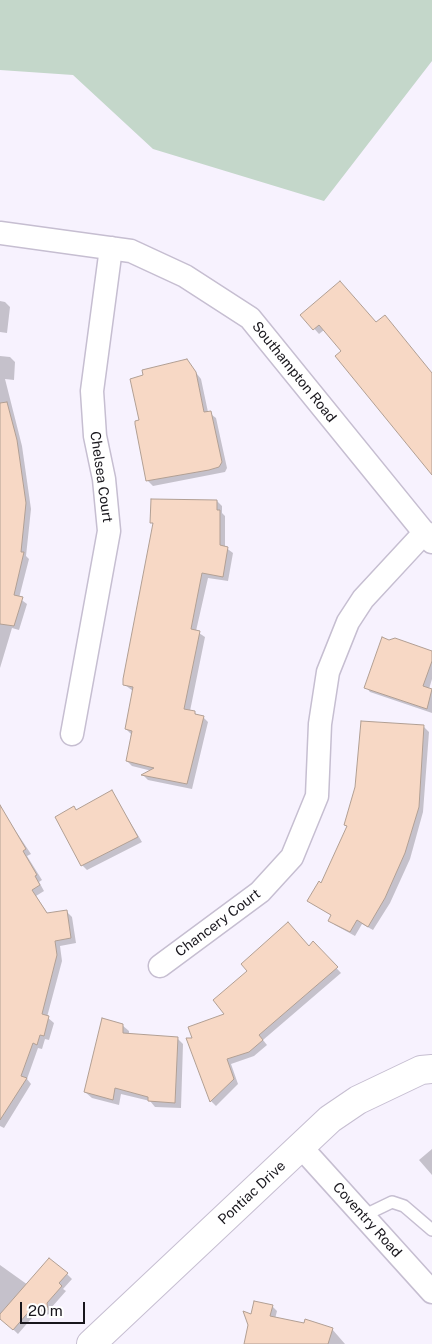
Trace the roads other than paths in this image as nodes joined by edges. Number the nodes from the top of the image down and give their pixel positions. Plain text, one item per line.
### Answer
1 (0, 233) edge
2 (111, 248) junction
3 (428, 537) edge
4 (72, 734) dead end
5 (160, 966) dead end
6 (432, 1069) edge
7 (301, 1147) junction
8 (363, 1216) junction
9 (432, 1230) edge
10 (432, 1292) edge
11 (91, 1344) edge

1 - 2 street, Southampton Road
2 - 3 street, Southampton Road
2 - 4 street, Chelsea Court
3 - 5 street, Chancery Court
6 - 7 main road, Pontiac Drive
7 - 8 street, Coventry Road
7 - 11 main road, Pontiac Drive
8 - 9 lane
8 - 10 street, Coventry Road

